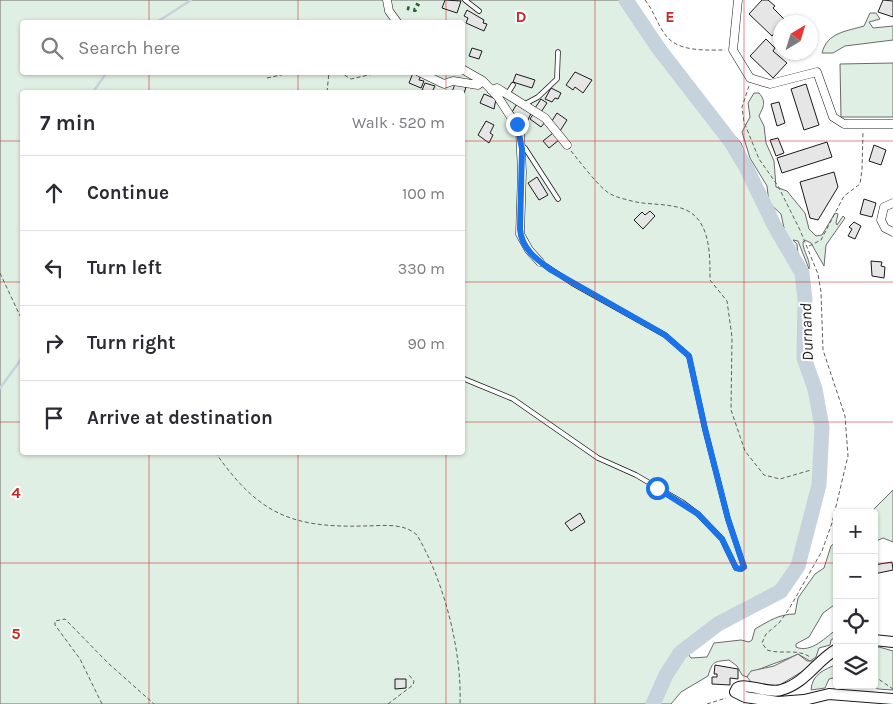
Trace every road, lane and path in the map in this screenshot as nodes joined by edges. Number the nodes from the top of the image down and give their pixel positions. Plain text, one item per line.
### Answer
1 (387, 0) edge
2 (465, 0) edge
3 (645, 0) edge
4 (738, 0) edge
5 (479, 11) dead end
6 (396, 20) edge
7 (733, 50) junction
8 (558, 52) dead end
9 (465, 71) edge
10 (282, 75) edge
11 (329, 75) edge
12 (344, 75) edge
13 (369, 75) edge
14 (424, 75) edge
15 (268, 78) dead end
16 (750, 78) junction
17 (482, 81) junction
18 (512, 84) dead end
19 (327, 90) edge
20 (491, 90) junction
21 (508, 93) junction
22 (525, 104) junction
23 (863, 124) junction
24 (893, 124) edge
25 (567, 145) joint
26 (522, 146) junction
27 (558, 199) dead end
28 (893, 203) edge
29 (893, 232) edge
30 (808, 247) junction
31 (540, 262) joint
32 (0, 272) edge
33 (20, 316) edge
34 (465, 379) edge
35 (216, 455) edge
36 (811, 470) dead end
37 (878, 640) edge
38 (893, 642) edge
39 (833, 652) edge
40 (819, 663) junction
41 (409, 675) dead end
42 (878, 679) edge
43 (893, 689) edge
44 (729, 697) dead end
45 (893, 699) edge
46 (102, 704) edge
47 (154, 704) edge
48 (388, 704) edge
49 (460, 704) edge
50 (707, 704) edge

1 - 6 street
2 - 5 lane
3 - 7 path
4 - 7 street
7 - 16 street
8 - 22 lane
9 - 17 street
10 - 15 path
11 - 19 path
12 - 13 path
14 - 17 street
16 - 23 street
16 - 30 path
17 - 20 street
18 - 21 lane
20 - 21 street
20 - 26 street
21 - 22 street
22 - 25 street
23 - 24 street
23 - 30 path
25 - 36 path
26 - 27 lane
26 - 31 street
28 - 29 street
30 - 40 path
31 - 34 lane
32 - 33 path
35 - 49 path
37 - 38 street
39 - 40 street
40 - 45 street
41 - 48 path
42 - 43 path
44 - 50 path
46 - 47 path

